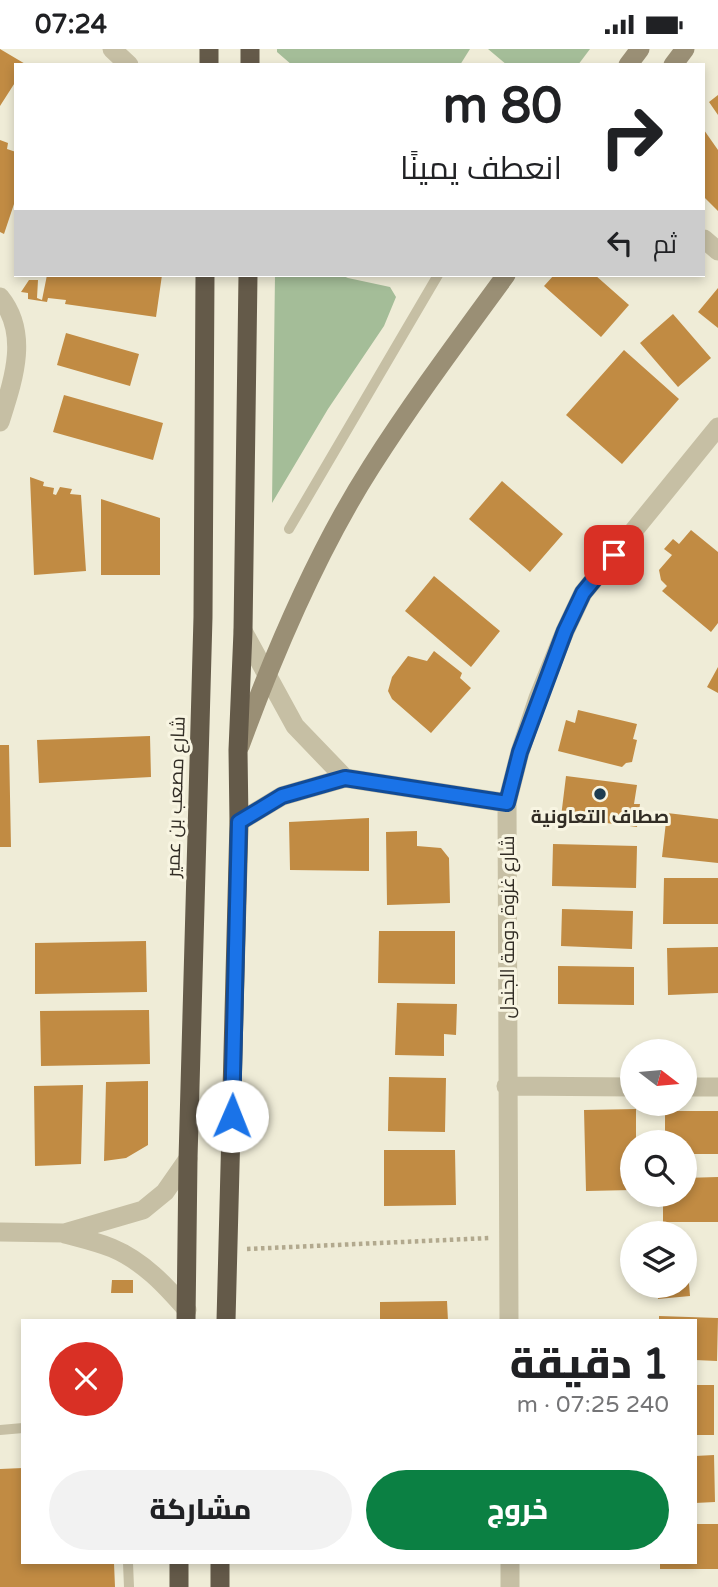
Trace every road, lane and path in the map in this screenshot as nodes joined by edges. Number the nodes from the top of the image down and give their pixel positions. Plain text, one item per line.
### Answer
1 (113, 49) edge
2 (130, 63) edge
3 (205, 277) edge
4 (248, 277) edge
5 (438, 277) edge
6 (505, 277) edge
7 (0, 297) edge
8 (0, 422) edge
9 (718, 427) edge
10 (289, 529) dead end
11 (243, 631) junction
12 (266, 674) junction
13 (238, 750) junction
14 (345, 778) junction
15 (507, 803) junction
16 (239, 822) junction
17 (506, 1086) junction
18 (620, 1087) edge
19 (697, 1087) edge
20 (718, 1087) edge
21 (188, 1160) junction
22 (0, 1232) edge
23 (64, 1233) junction
24 (508, 1237) junction
25 (228, 1249) junction
26 (187, 1316) edge
27 (226, 1319) edge
28 (509, 1319) edge
29 (21, 1428) edge
30 (0, 1430) edge
31 (128, 1564) edge
32 (179, 1564) edge
33 (220, 1564) edge
34 (510, 1564) edge
35 (130, 1587) edge
36 (179, 1587) edge
37 (220, 1587) edge
38 (510, 1587) edge

1 - 2 street
3 - 21 highway, شارع مصعب بن عمير
4 - 11 highway
5 - 10 lane
6 - 12 main road
7 - 8 street
9 - 15 street, شارع غزوة دومة الجندل
11 - 12 street
11 - 13 highway
12 - 13 main road
12 - 14 street
13 - 16 highway
14 - 15 street
14 - 16 street
15 - 17 street, شارع غزوة دومة الجندل
16 - 25 highway
17 - 18 street
17 - 24 street, شارع غزوة دومة الجندل
19 - 20 street
21 - 23 street
21 - 26 highway, شارع مصعب بن عمير
22 - 23 street
23 - 26 street
24 - 25 path
24 - 28 street, شارع غزوة دومة الجندل
25 - 27 highway
29 - 30 lane
31 - 35 lane
32 - 36 highway
33 - 37 highway
34 - 38 street

